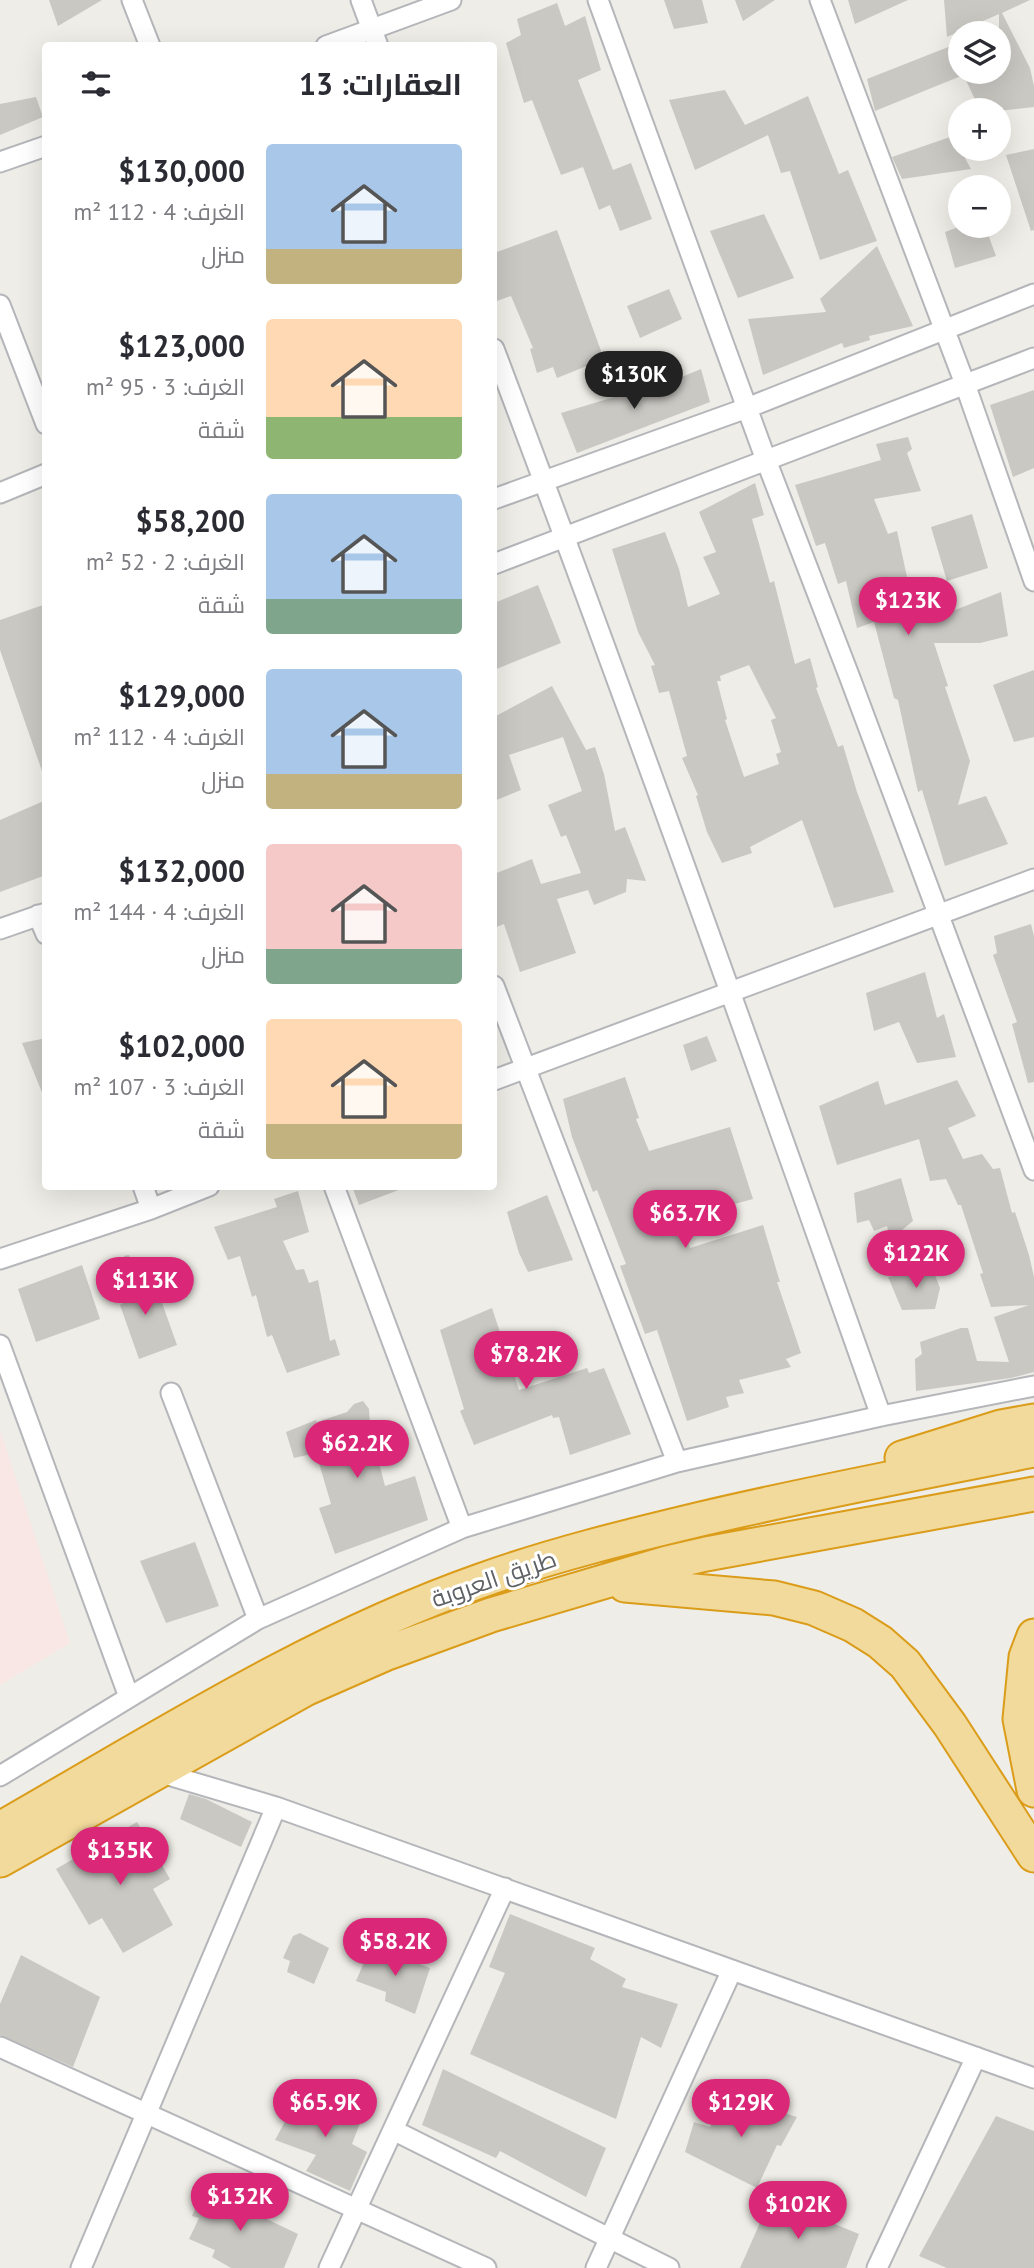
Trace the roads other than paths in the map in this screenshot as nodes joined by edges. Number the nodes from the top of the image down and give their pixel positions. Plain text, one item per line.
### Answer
1 (132, 0) edge
2 (361, 0) edge
3 (451, 0) edge
4 (598, 0) edge
5 (820, 0) edge
6 (375, 37) edge
7 (148, 42) edge
8 (348, 42) edge
9 (42, 147) edge
10 (0, 162) edge
11 (1034, 294) edge
12 (0, 305) edge
13 (944, 330) junction
14 (497, 357) edge
15 (1034, 358) edge
16 (965, 384) junction
17 (747, 408) junction
18 (42, 414) edge
19 (766, 460) junction
20 (42, 476) edge
21 (544, 481) junction
22 (0, 493) edge
23 (497, 498) edge
24 (565, 536) junction
25 (497, 563) edge
26 (1034, 582) edge
27 (1034, 879) edge
28 (938, 913) junction
29 (42, 920) edge
30 (0, 929) edge
31 (732, 993) junction
32 (497, 994) edge
33 (524, 1069) junction
34 (497, 1079) edge
35 (1034, 1170) edge
36 (144, 1190) edge
37 (199, 1190) edge
38 (335, 1190) edge
39 (151, 1209) junction
40 (0, 1259) edge
41 (0, 1345) edge
42 (1034, 1386) edge
43 (171, 1393) dead end
44 (881, 1416) junction
45 (1034, 1420) edge
46 (1034, 1450) edge
47 (677, 1462) junction
48 (826, 1490) junction
49 (1034, 1494) edge
50 (462, 1528) junction
51 (598, 1584) junction
52 (258, 1619) junction
53 (1034, 1636) edge
54 (129, 1697) junction
55 (158, 1772) junction
56 (0, 1776) edge
57 (1034, 1790) edge
58 (276, 1807) junction
59 (0, 1829) edge
60 (1034, 1855) edge
61 (0, 1860) edge
62 (505, 1888) junction
63 (732, 1970) junction
64 (0, 2047) edge
65 (976, 2057) junction
66 (1034, 2078) edge
67 (147, 2115) junction
68 (393, 2130) junction
69 (356, 2209) junction
70 (609, 2239) junction
71 (81, 2268) edge
72 (329, 2268) edge
73 (486, 2268) edge
74 (596, 2268) edge
75 (669, 2268) edge
76 (877, 2268) edge

1 - 7 street
2 - 6 street
3 - 6 street
4 - 17 street
5 - 13 street
6 - 8 street
9 - 10 street
11 - 13 street
12 - 18 street
13 - 16 street
13 - 17 street
14 - 21 street
15 - 16 street
16 - 19 street
16 - 26 street
17 - 19 street
17 - 21 street
19 - 24 street
19 - 28 street
20 - 22 street
21 - 23 street
21 - 24 street
24 - 25 street
24 - 31 street
27 - 28 street
28 - 31 street
28 - 35 street
29 - 30 street
31 - 33 street
31 - 44 street
32 - 33 street
33 - 34 street
33 - 47 street
36 - 39 street
37 - 39 street
38 - 50 street
39 - 40 street
41 - 54 street
42 - 44 street
43 - 52 street
44 - 47 street
45 - 48 highway
46 - 48 highway, طريق العروبة
47 - 50 street
48 - 59 highway, طريق العروبة
49 - 51 highway, طريق العروبة
50 - 52 street
51 - 55 highway, طريق العروبة
51 - 60 highway
52 - 54 street
53 - 57 highway
54 - 56 street
55 - 58 street
55 - 61 highway, طريق العروبة
58 - 62 street
58 - 67 street
62 - 63 street
62 - 68 street
63 - 65 street
63 - 70 street
64 - 67 street
65 - 66 street
65 - 76 street
67 - 69 street
67 - 71 street
68 - 69 street
68 - 70 street
69 - 72 street
69 - 73 street
70 - 74 street
70 - 75 street

